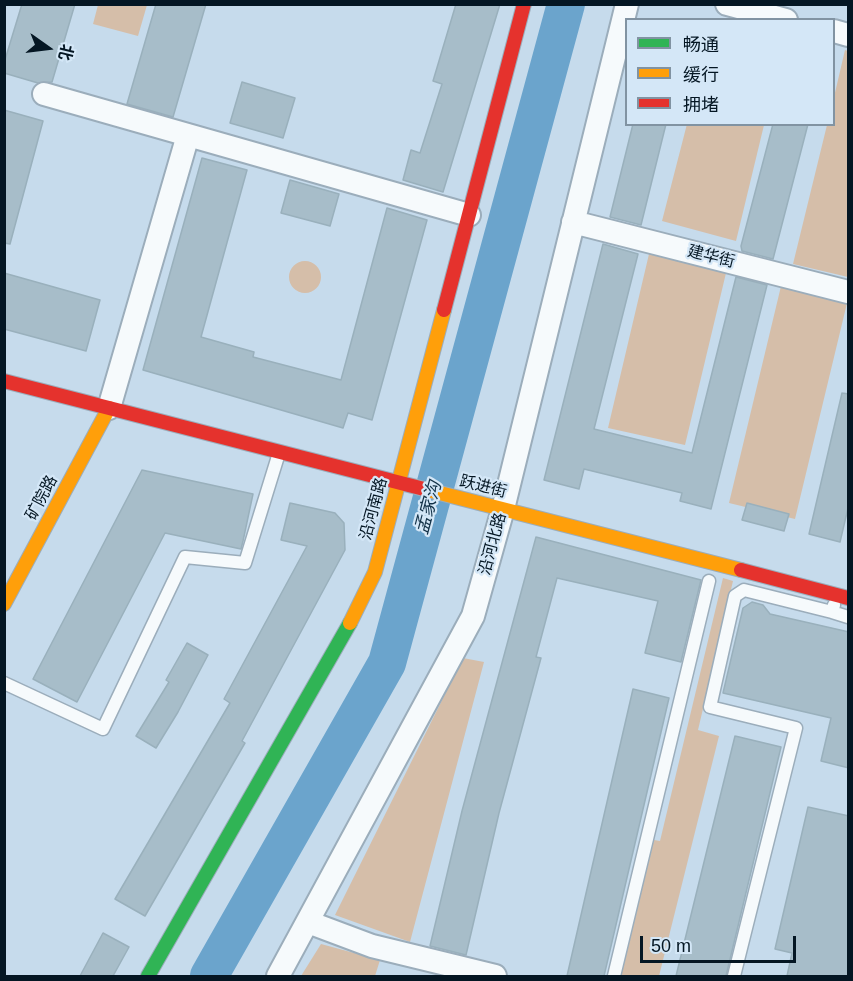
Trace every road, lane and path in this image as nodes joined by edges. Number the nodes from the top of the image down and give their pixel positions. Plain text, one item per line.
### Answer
1 (524, 4) edge
2 (627, 4) edge
3 (727, 4) edge
4 (779, 18) edge
5 (44, 94) dead end
6 (188, 135) junction
7 (469, 215) junction
8 (573, 222) junction
9 (849, 292) edge
10 (4, 381) edge
11 (109, 408) junction
12 (279, 452) junction
13 (405, 484) junction
14 (502, 509) junction
15 (709, 581) dead end
16 (842, 597) edge
17 (4, 604) edge
18 (832, 612) junction
19 (849, 617) edge
20 (4, 683) edge
21 (308, 922) junction
22 (148, 976) edge
23 (278, 976) edge
24 (495, 976) edge
25 (614, 976) edge
26 (734, 976) edge

1 - 7 street, 沿河南路
2 - 8 street, 沿河北路
3 - 4 street
5 - 6 street
6 - 7 street
6 - 11 street
7 - 13 street, 沿河南路
8 - 9 street, 建华街
8 - 14 street, 沿河北路
10 - 11 street, 跃进街
11 - 12 street, 跃进街
11 - 17 street, 矿院路
12 - 13 street, 跃进街
12 - 20 lane
13 - 14 street, 跃进街
13 - 22 street, 沿河南路
14 - 16 street, 跃进街
14 - 21 street, 沿河北路
15 - 25 lane
16 - 18 lane
18 - 19 lane
18 - 26 lane
21 - 23 street, 沿河北路
21 - 24 street

